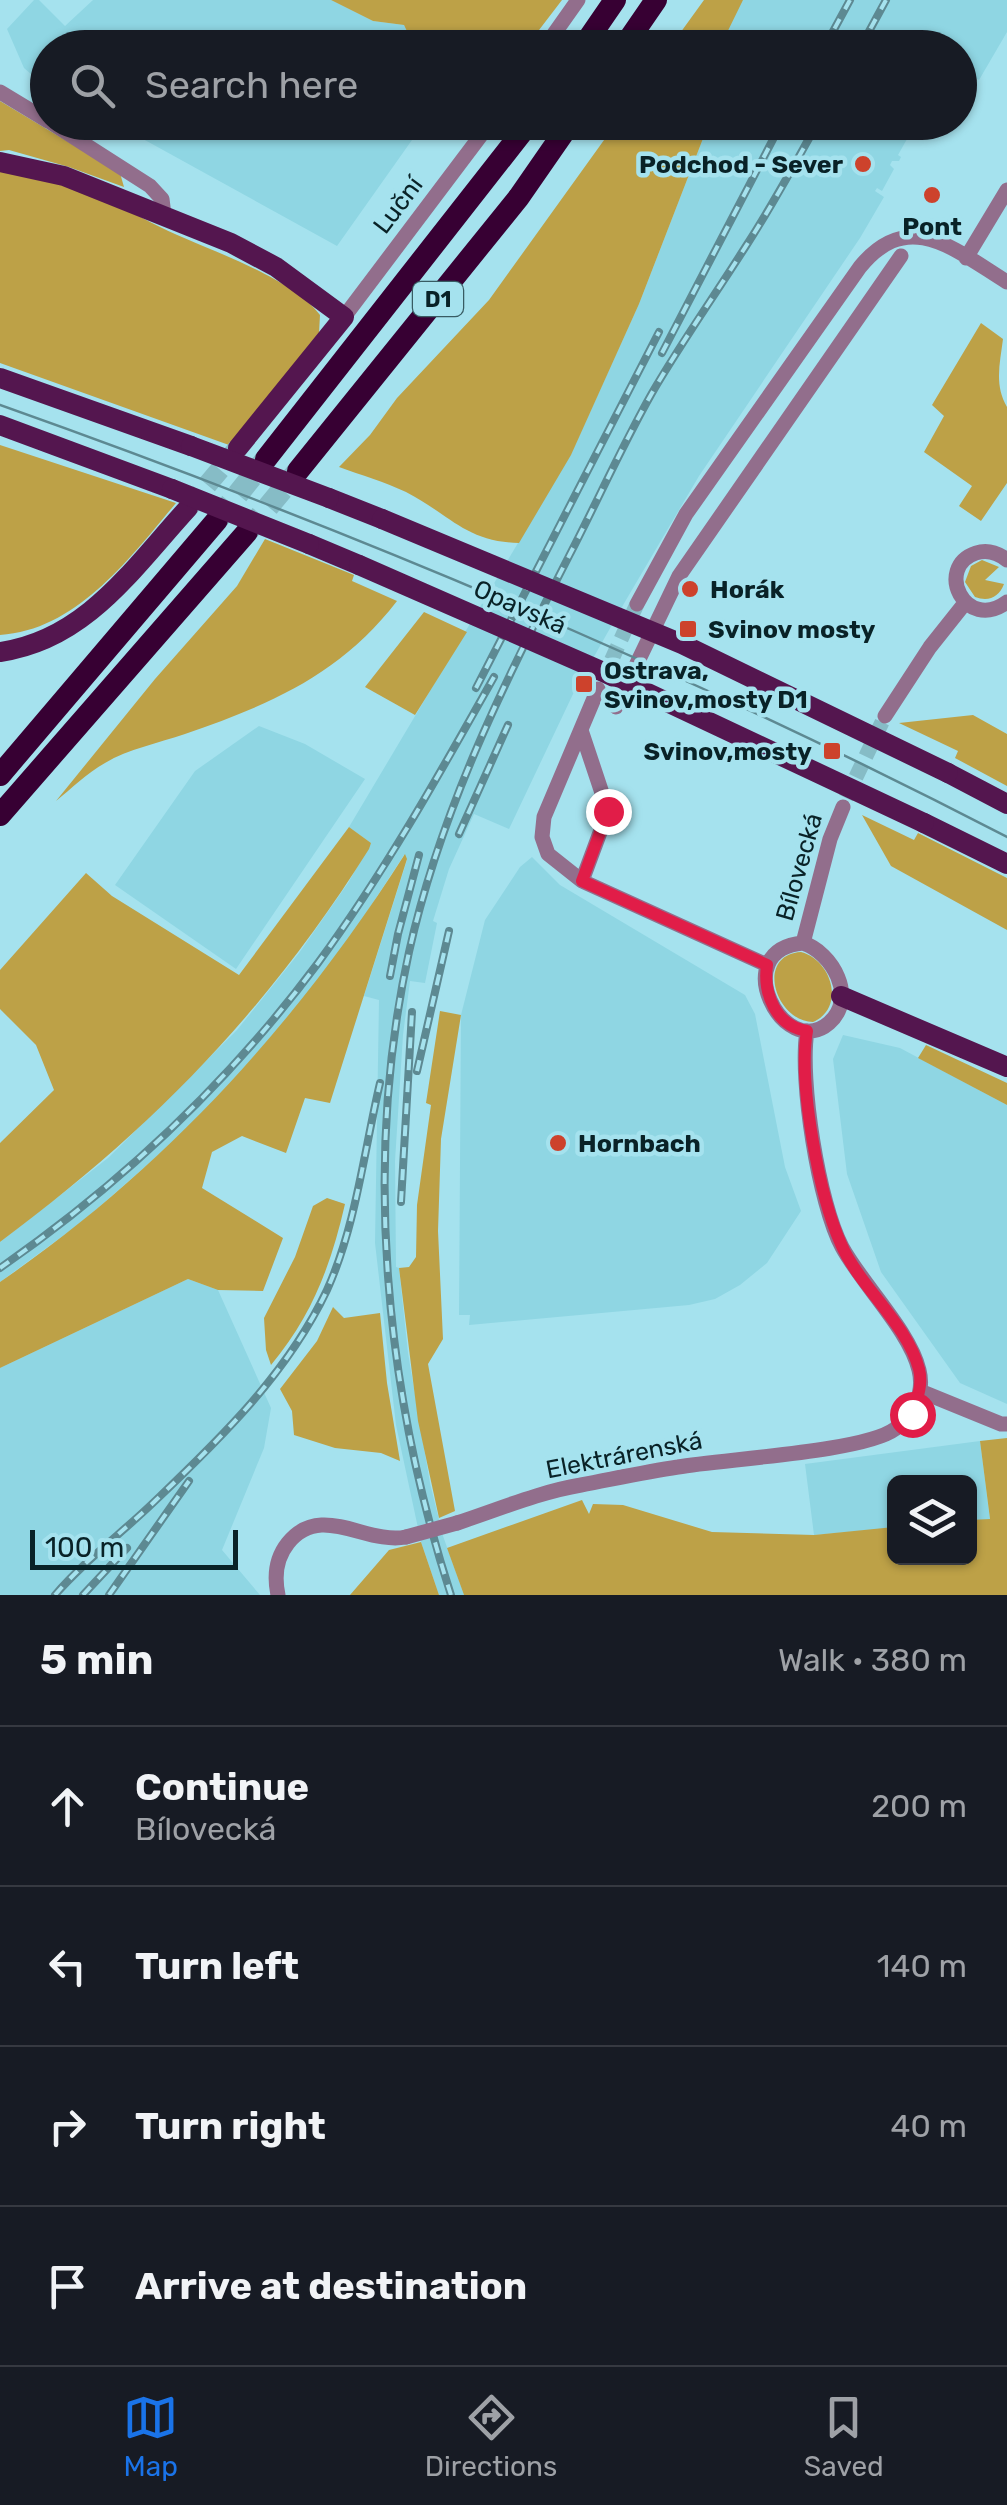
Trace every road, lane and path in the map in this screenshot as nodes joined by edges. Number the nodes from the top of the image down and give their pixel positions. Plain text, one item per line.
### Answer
1 (578, 0) edge
2 (614, 0) edge
3 (656, 0) edge
4 (557, 30) edge
5 (594, 30) edge
6 (635, 30) edge
7 (0, 92) edge
8 (30, 110) edge
9 (77, 140) edge
10 (476, 140) edge
11 (517, 140) edge
12 (559, 140) edge
13 (0, 162) edge
14 (1007, 190) edge
15 (164, 215) junction
16 (901, 256) dead end
17 (966, 258) junction
18 (1007, 282) edge
19 (344, 316) junction
20 (0, 378) edge
21 (0, 426) edge
22 (238, 448) tunnel mouth
23 (266, 459) tunnel mouth
24 (298, 472) tunnel mouth
25 (188, 508) tunnel mouth
26 (216, 520) tunnel mouth
27 (247, 532) tunnel mouth
28 (1005, 552) edge
29 (1007, 602) edge
30 (965, 603) junction
31 (637, 604) tunnel mouth
32 (0, 652) edge
33 (598, 689) tunnel mouth
34 (616, 708) dead end
35 (885, 716) tunnel mouth
36 (581, 730) junction
37 (0, 775) edge
38 (1007, 804) edge
39 (843, 806) tunnel mouth
40 (0, 815) edge
41 (1007, 864) edge
42 (582, 881) junction
43 (803, 943) junction
44 (767, 965) junction
45 (841, 996) junction
46 (807, 1031) junction
47 (1007, 1067) edge
48 (920, 1391) junction
49 (1007, 1424) edge
50 (278, 1595) edge

1 - 4 street
2 - 5 highway
3 - 6 highway
7 - 8 street
9 - 15 street
10 - 19 street, Luční
11 - 23 highway, D1
12 - 24 highway, D1
13 - 15 main road
14 - 17 street
15 - 19 main road
16 - 34 street
17 - 18 street
17 - 31 street
19 - 22 main road
20 - 38 main road, Opavská, bridge
21 - 41 main road, Opavská, bridge
25 - 32 main road
26 - 37 highway
27 - 40 highway
28 - 30 street
29 - 30 street
30 - 35 street
33 - 36 street
36 - 42 street
36 - 42 street
39 - 43 street, Bílovecká
42 - 44 street
43 - 44 street
43 - 45 street
44 - 46 street
45 - 46 street
45 - 47 main road
46 - 48 street
48 - 49 street
48 - 50 street, Elektrárenská, bridge

